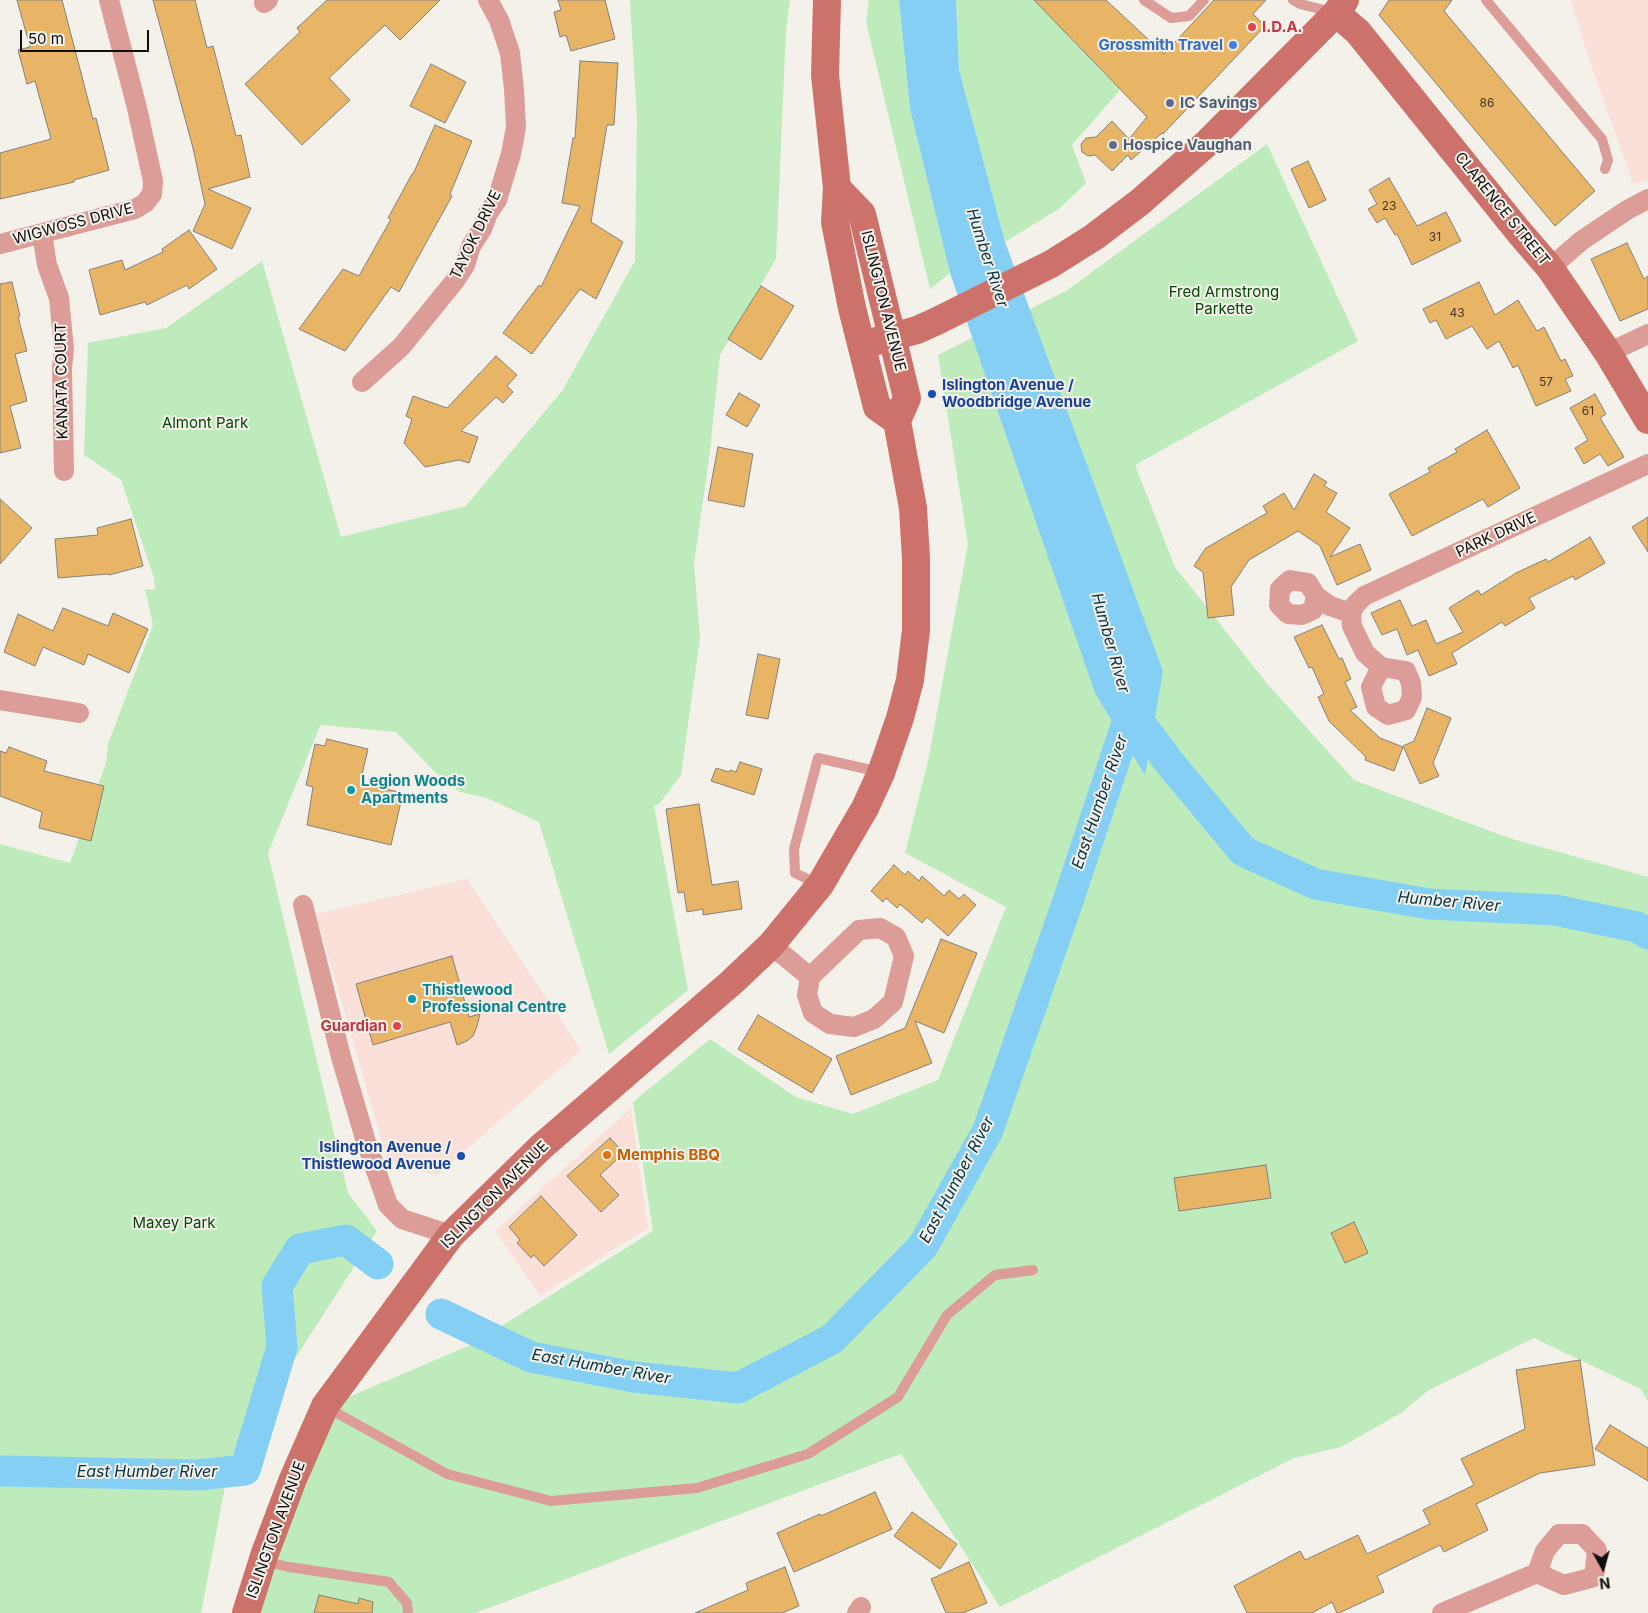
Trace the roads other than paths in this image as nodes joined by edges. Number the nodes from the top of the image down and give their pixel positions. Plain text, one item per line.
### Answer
1 (108, 0) edge
2 (488, 0) edge
3 (827, 0) edge
4 (1144, 0) edge
5 (1204, 0) edge
6 (1293, 0) edge
7 (1486, 0) edge
8 (1340, 6) edge
9 (1605, 169) dead end
10 (837, 188) junction
11 (1648, 199) edge
12 (42, 234) junction
13 (0, 244) edge
14 (1550, 268) junction
15 (1648, 334) edge
16 (892, 336) junction
17 (862, 345) junction
18 (1608, 353) junction
19 (362, 382) dead end
20 (1648, 420) edge
21 (897, 421) junction
22 (1648, 464) edge
23 (64, 471) dead end
24 (1316, 596) dead end
25 (1351, 613) junction
26 (1381, 667) dead end
27 (0, 700) edge
28 (79, 713) dead end
29 (880, 773) junction
30 (820, 885) junction
31 (303, 905) dead end
32 (771, 945) junction
33 (810, 977) junction
34 (451, 1235) junction
35 (1033, 1270) dead end
36 (325, 1406) junction
37 (262, 1561) junction
38 (1537, 1572) dead end
39 (246, 1613) edge
40 (408, 1613) edge
41 (1442, 1613) edge

1 - 12 street, WIGWOSS DRIVE
2 - 19 street, TAYOK DRIVE
3 - 10 main road, ISLINGTON AVENUE
4 - 5 lane
6 - 8 lane
7 - 9 lane
8 - 14 main road, CLARENCE STREET
8 - 16 main road
10 - 16 main road, ISLINGTON AVENUE
10 - 17 main road, ISLINGTON AVENUE
11 - 14 street
12 - 13 street, WIGWOSS DRIVE
12 - 23 street, KANATA COURT
14 - 18 main road, CLARENCE STREET
15 - 18 street
16 - 17 main road
16 - 21 main road, ISLINGTON AVENUE
17 - 21 main road, ISLINGTON AVENUE
18 - 20 main road, CLARENCE STREET
21 - 29 main road, ISLINGTON AVENUE
22 - 25 street, PARK DRIVE
24 - 25 street
25 - 26 street
27 - 28 street
29 - 30 main road, ISLINGTON AVENUE
29 - 30 lane
30 - 32 main road, ISLINGTON AVENUE
31 - 34 street
32 - 33 street
32 - 34 main road, ISLINGTON AVENUE
33 - 33 street
34 - 36 main road, ISLINGTON AVENUE
35 - 36 lane
36 - 37 main road, ISLINGTON AVENUE
37 - 39 main road, ISLINGTON AVENUE
37 - 40 lane
38 - 41 street

